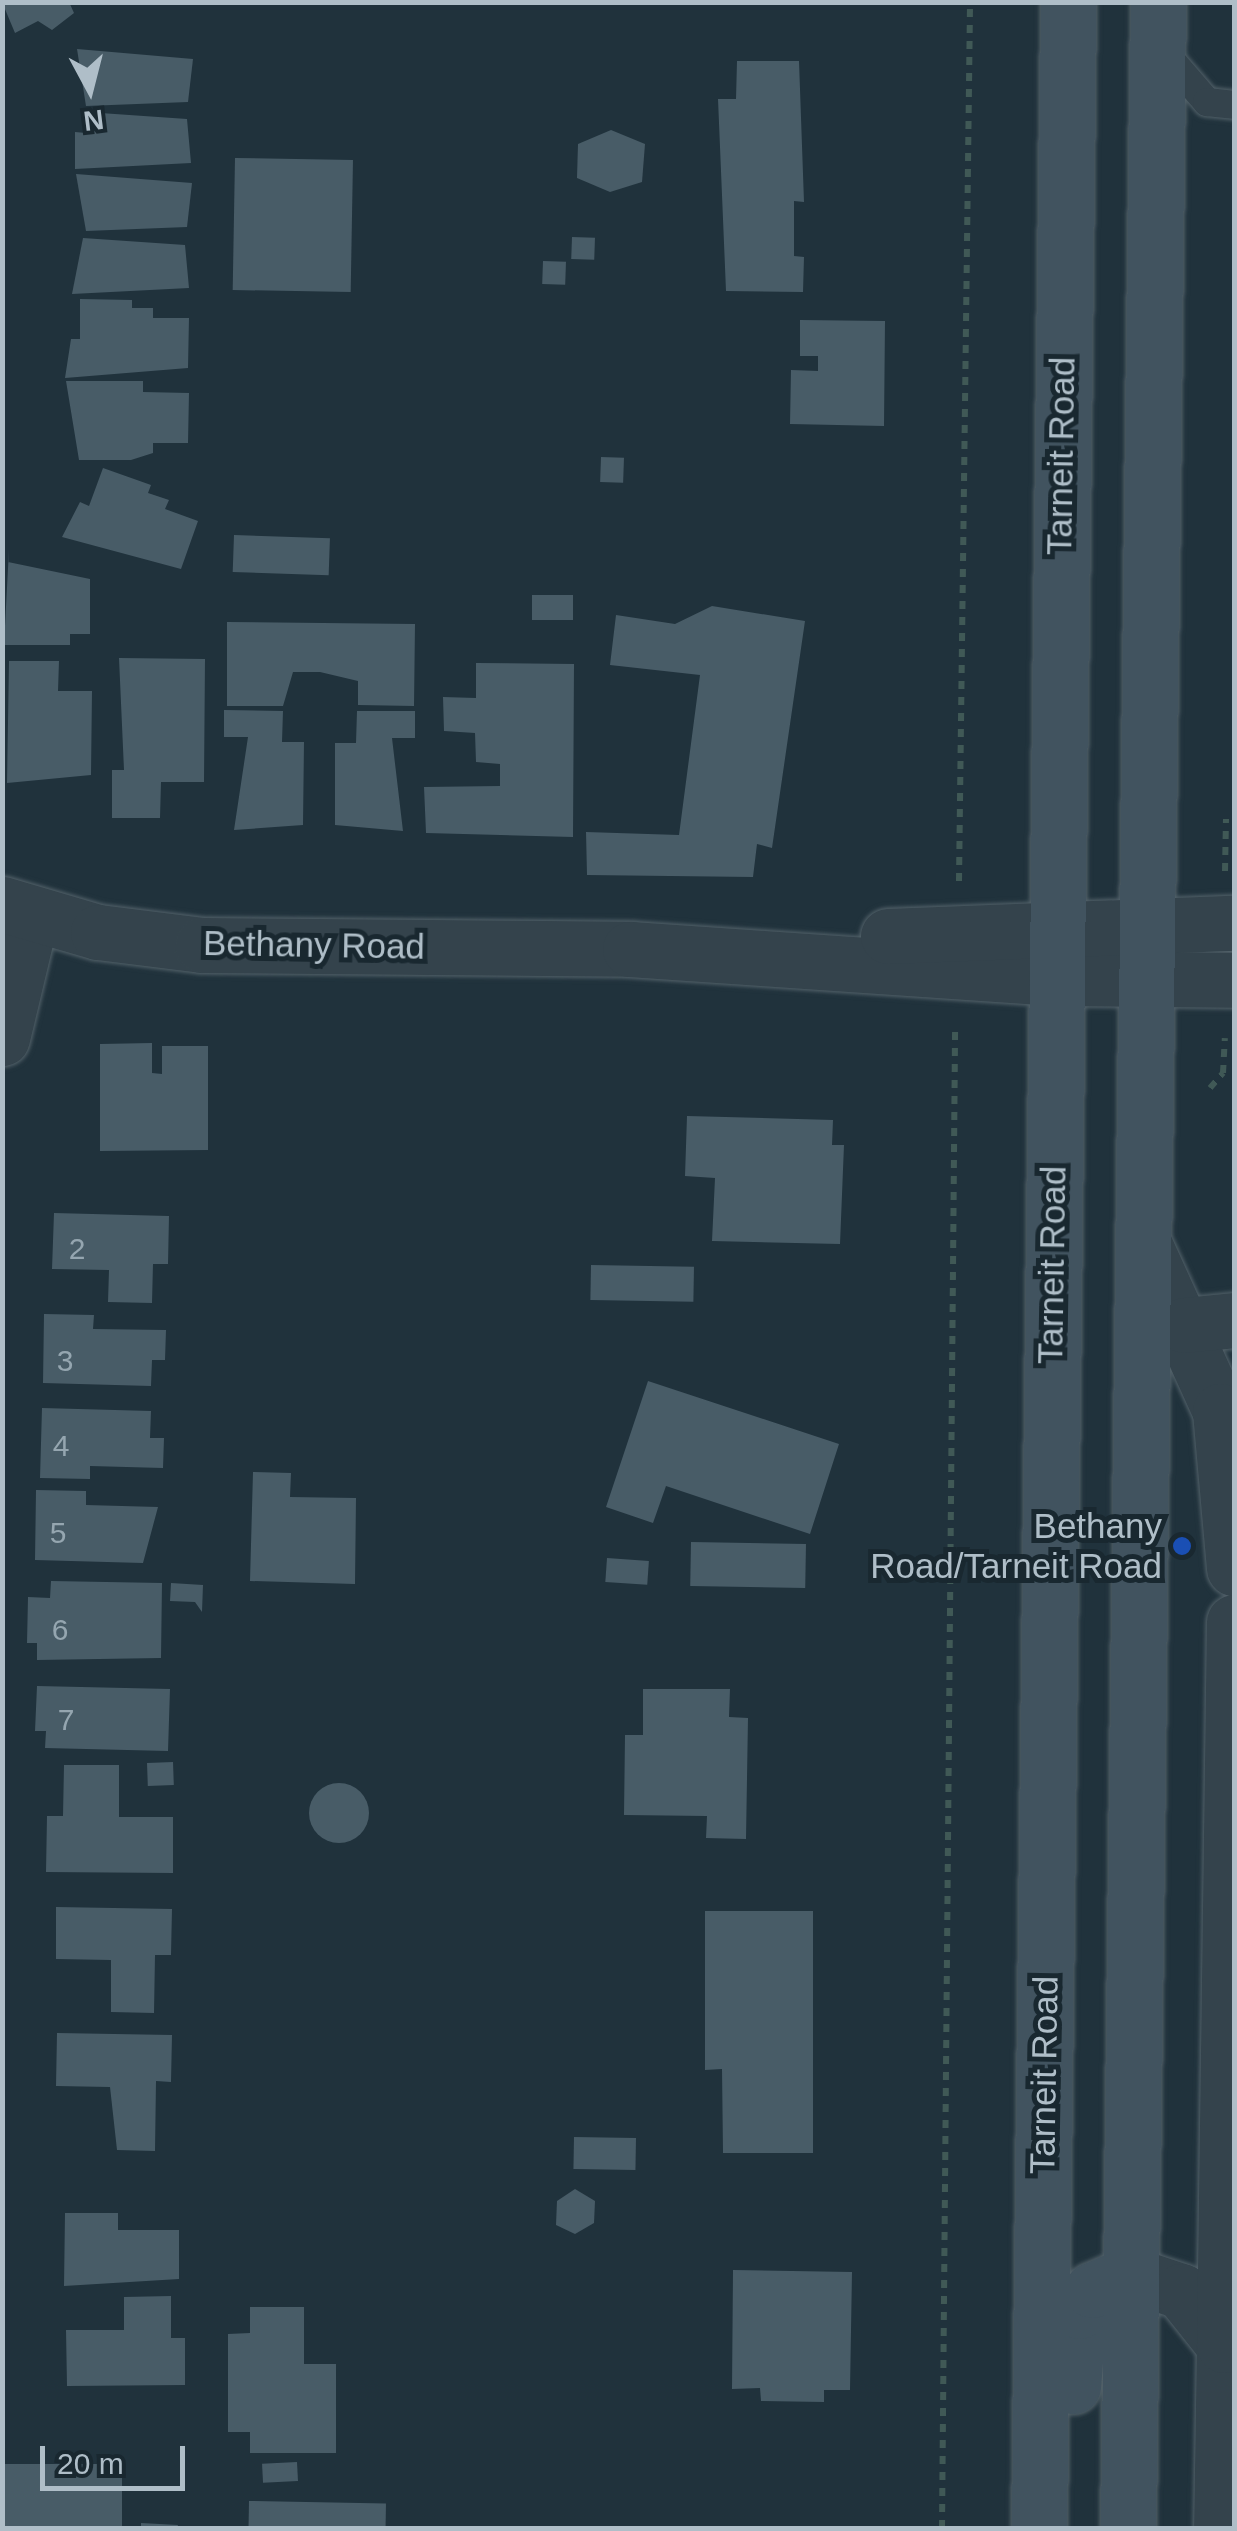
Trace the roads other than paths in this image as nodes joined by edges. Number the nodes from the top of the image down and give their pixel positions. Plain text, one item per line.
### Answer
1 (1068, 2) edge
2 (1158, 24) edge
3 (1234, 106) edge
4 (1230, 897) edge
5 (16, 910) edge
6 (1056, 924) junction
7 (1151, 926) junction
8 (630, 949) junction
9 (1056, 978) junction
10 (1150, 979) junction
11 (1234, 980) edge
12 (2, 1038) edge
13 (1146, 1248) junction
14 (1209, 1322) edge
15 (1220, 1365) edge
16 (1234, 1568) edge
17 (1234, 1622) edge
18 (1129, 2274) junction
19 (1224, 2345) junction
20 (1040, 2528) edge
21 (1073, 2528) edge
22 (1128, 2528) edge
23 (1221, 2528) edge

1 - 6 main road, Tarneit Road
2 - 3 lane
2 - 7 main road
4 - 7 street, Bethany Road
5 - 8 street, Bethany Road
5 - 12 street
6 - 7 street, Bethany Road
6 - 8 street, Bethany Road
6 - 9 main road, Tarneit Road
7 - 10 main road
8 - 9 street, Bethany Road
9 - 10 street, Bethany Road
9 - 20 main road, Tarneit Road
10 - 11 street, Bethany Road
10 - 13 main road
13 - 14 street
13 - 18 main road
14 - 15 street
15 - 16 street
17 - 19 street
18 - 19 street
18 - 21 main road
18 - 22 main road
19 - 23 street

